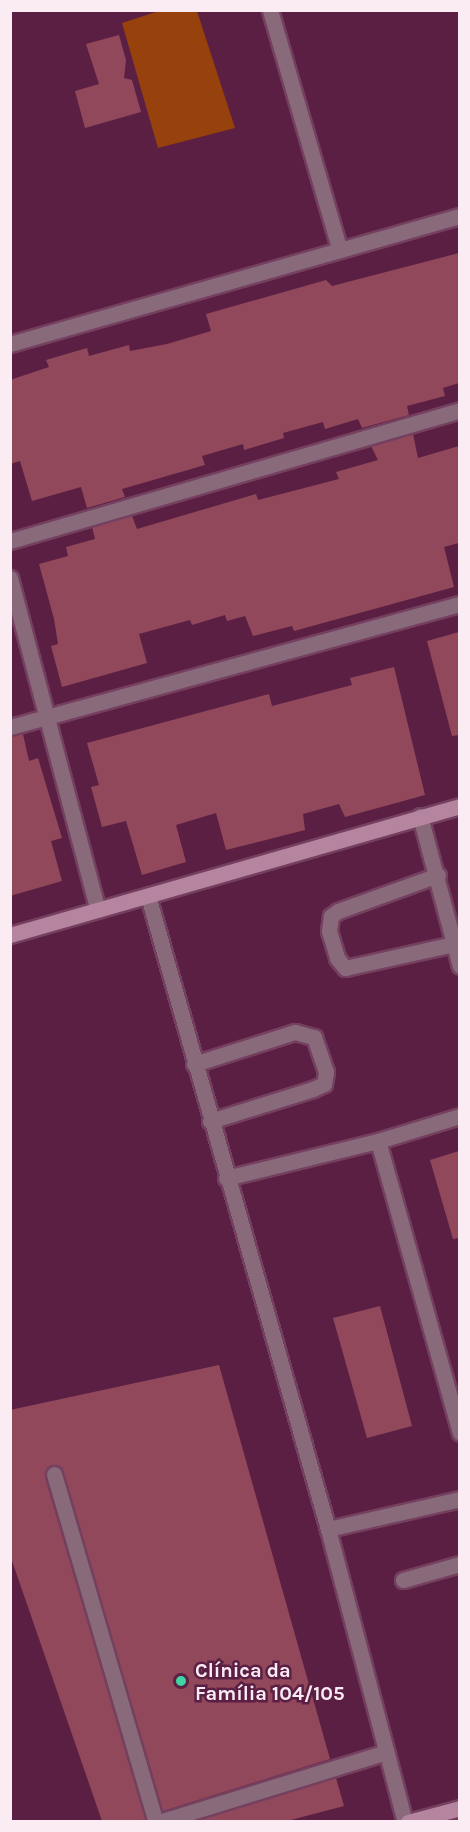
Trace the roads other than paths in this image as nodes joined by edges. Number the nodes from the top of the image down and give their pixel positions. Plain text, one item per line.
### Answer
1 (270, 10) edge
2 (459, 216) edge
3 (339, 248) junction
4 (10, 344) edge
5 (459, 410) edge
6 (10, 541) edge
7 (10, 578) edge
8 (459, 604) edge
9 (50, 717) junction
10 (10, 727) edge
11 (459, 806) edge
12 (420, 816) junction
13 (438, 875) junction
14 (148, 896) junction
15 (98, 910) junction
16 (10, 934) edge
17 (454, 944) junction
18 (459, 966) edge
19 (194, 1064) junction
20 (459, 1116) edge
21 (210, 1121) junction
22 (378, 1141) junction
23 (226, 1178) junction
24 (459, 1433) edge
25 (54, 1474) dead end
26 (459, 1499) edge
27 (328, 1530) junction
28 (459, 1564) edge
29 (403, 1580) dead end
30 (386, 1752) junction
31 (459, 1808) edge
32 (158, 1821) edge
33 (407, 1821) edge

1 - 3 street
2 - 3 street
3 - 4 street
5 - 6 street
7 - 9 street
8 - 9 street
9 - 10 street
9 - 15 street
11 - 12 street
12 - 13 street
12 - 14 street
13 - 17 street
13 - 17 street
14 - 15 street
14 - 19 street
15 - 16 street
17 - 18 street
19 - 21 street
19 - 21 street
20 - 22 street
21 - 23 street
22 - 23 street
22 - 24 street
23 - 27 street
25 - 32 street
26 - 27 street
27 - 30 street
28 - 29 street
30 - 32 street
30 - 33 street
31 - 33 street

